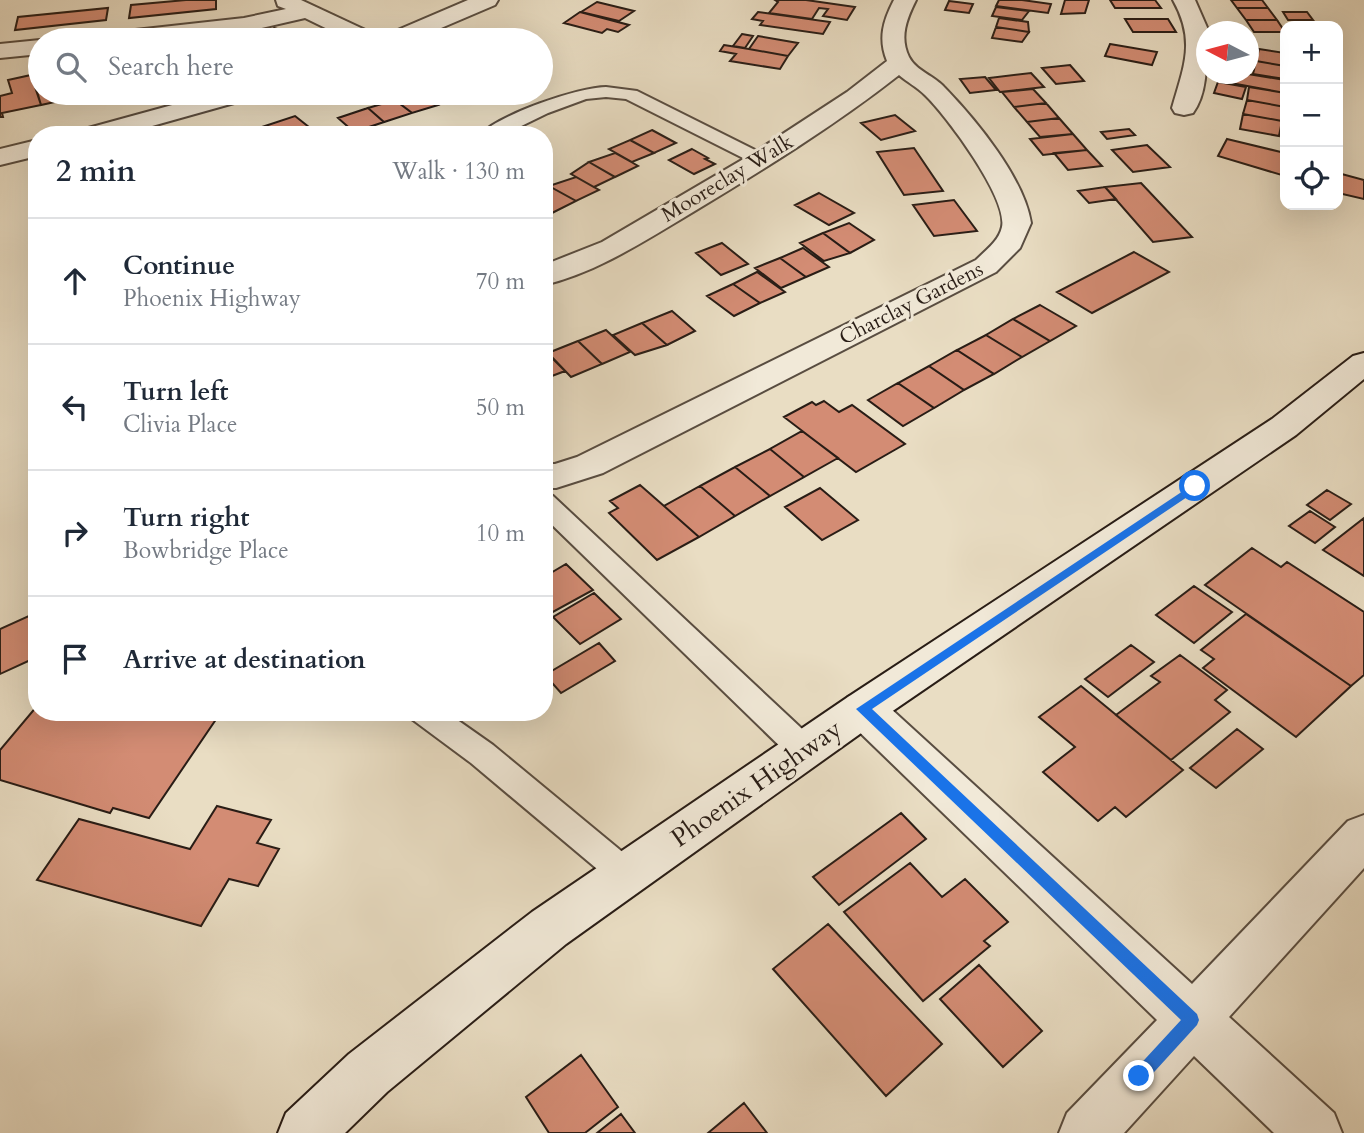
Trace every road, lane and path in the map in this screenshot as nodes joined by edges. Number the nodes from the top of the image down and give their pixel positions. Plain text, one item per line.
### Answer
1 (284, 0) edge
2 (487, 0) edge
3 (905, 0) edge
4 (1184, 0) edge
5 (308, 11) junction
6 (217, 28) edge
7 (343, 28) edge
8 (422, 28) edge
9 (28, 48) edge
10 (0, 51) edge
11 (900, 63) junction
12 (206, 105) edge
13 (552, 105) edge
14 (553, 105) edge
15 (1184, 108) dead end
16 (142, 126) edge
17 (508, 126) edge
18 (28, 150) edge
19 (0, 157) edge
20 (761, 160) junction
21 (553, 272) edge
22 (1364, 362) edge
23 (553, 476) edge
24 (553, 511) edge
25 (863, 709) junction
26 (436, 721) edge
27 (804, 750) junction
28 (1364, 835) edge
29 (626, 874) junction
30 (1191, 1020) junction
31 (306, 1133) edge
32 (1087, 1133) edge
33 (1314, 1133) edge

1 - 5 street
2 - 8 street
3 - 11 street
4 - 15 street
5 - 6 street
5 - 7 street
9 - 10 street
11 - 20 street, Mooreclay Walk
11 - 23 street, Charclay Gardens
12 - 16 street
13 - 17 lane
14 - 20 lane
18 - 19 street
20 - 21 street, Mooreclay Walk
22 - 25 street, Phoenix Highway
24 - 27 lane
25 - 27 street, Phoenix Highway
25 - 30 street
26 - 29 lane
27 - 29 street, Phoenix Highway
28 - 30 street
29 - 31 street, Phoenix Highway
30 - 32 street
30 - 33 street

